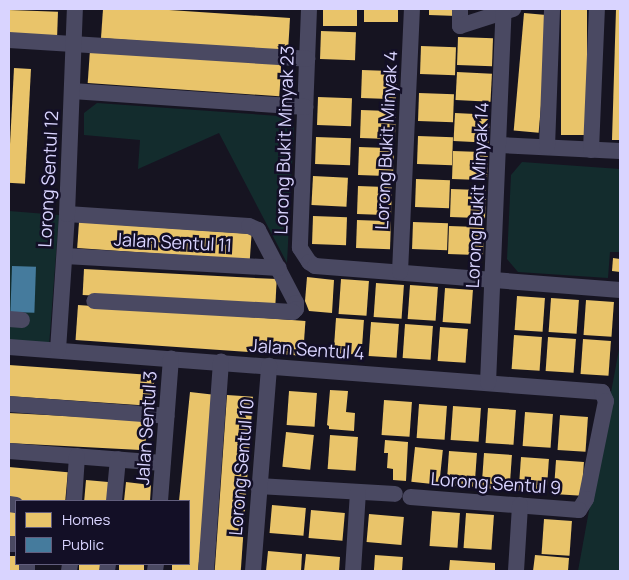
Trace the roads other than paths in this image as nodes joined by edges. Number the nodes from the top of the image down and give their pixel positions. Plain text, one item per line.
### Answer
1 (75, 9) edge
2 (305, 9) edge
3 (412, 9) edge
4 (460, 9) edge
5 (552, 9) edge
6 (596, 9) edge
7 (507, 10) edge
8 (9, 40) edge
9 (74, 44) junction
10 (307, 59) junction
11 (72, 91) junction
12 (305, 107) junction
13 (500, 145) junction
14 (546, 147) junction
15 (591, 150) junction
16 (620, 151) edge
17 (67, 214) junction
18 (65, 256) junction
19 (279, 268) junction
20 (400, 272) junction
21 (493, 280) junction
22 (620, 290) edge
23 (94, 301) dead end
24 (9, 347) edge
25 (58, 350) junction
26 (171, 358) junction
27 (221, 362) junction
28 (269, 366) junction
29 (488, 383) junction
30 (9, 404) edge
31 (167, 416) junction
32 (9, 452) edge
33 (77, 456) junction
34 (118, 459) junction
35 (163, 462) junction
36 (258, 486) junction
37 (358, 492) junction
38 (74, 500) edge
39 (114, 500) edge
40 (160, 500) edge
41 (520, 505) junction
42 (579, 510) joint
43 (206, 571) edge
44 (253, 571) edge
45 (353, 571) edge
46 (516, 571) edge

1 - 9 street, Lorong Sentul 12
2 - 10 street, Lorong Bukit Minyak 23
3 - 20 street, Lorong Bukit Minyak 4
4 - 7 street
5 - 14 street
6 - 15 street
7 - 13 street, Lorong Bukit Minyak 14
8 - 9 street
9 - 10 street
9 - 11 street, Lorong Sentul 12
10 - 12 street, Lorong Bukit Minyak 23
11 - 12 street
11 - 17 street, Lorong Sentul 12
12 - 20 street, Lorong Bukit Minyak 23
13 - 14 street
13 - 21 street, Lorong Bukit Minyak 14
14 - 15 street
15 - 16 street
17 - 18 street, Lorong Sentul 12
17 - 19 street
18 - 19 street, Jalan Sentul 11
18 - 25 street, Lorong Sentul 12
19 - 23 street
20 - 21 street
21 - 22 street
21 - 29 street, Lorong Bukit Minyak 14
24 - 25 street, Jalan Sentul 4
25 - 26 street, Jalan Sentul 4
26 - 27 street, Jalan Sentul 4
26 - 31 street, Jalan Sentul 3
27 - 28 street, Jalan Sentul 4
27 - 43 street
28 - 29 street, Jalan Sentul 4
28 - 36 street, Lorong Sentul 10
29 - 42 street, Jalan Sentul 4
30 - 31 street
31 - 35 street, Jalan Sentul 3
32 - 33 street
33 - 34 street
33 - 38 street
34 - 35 street
34 - 39 street
35 - 40 street, Jalan Sentul 3
36 - 37 street, Lorong Sentul 9
36 - 44 street, Lorong Sentul 10
37 - 41 street, Lorong Sentul 9
37 - 45 street
41 - 42 street, Lorong Sentul 9
41 - 46 street

